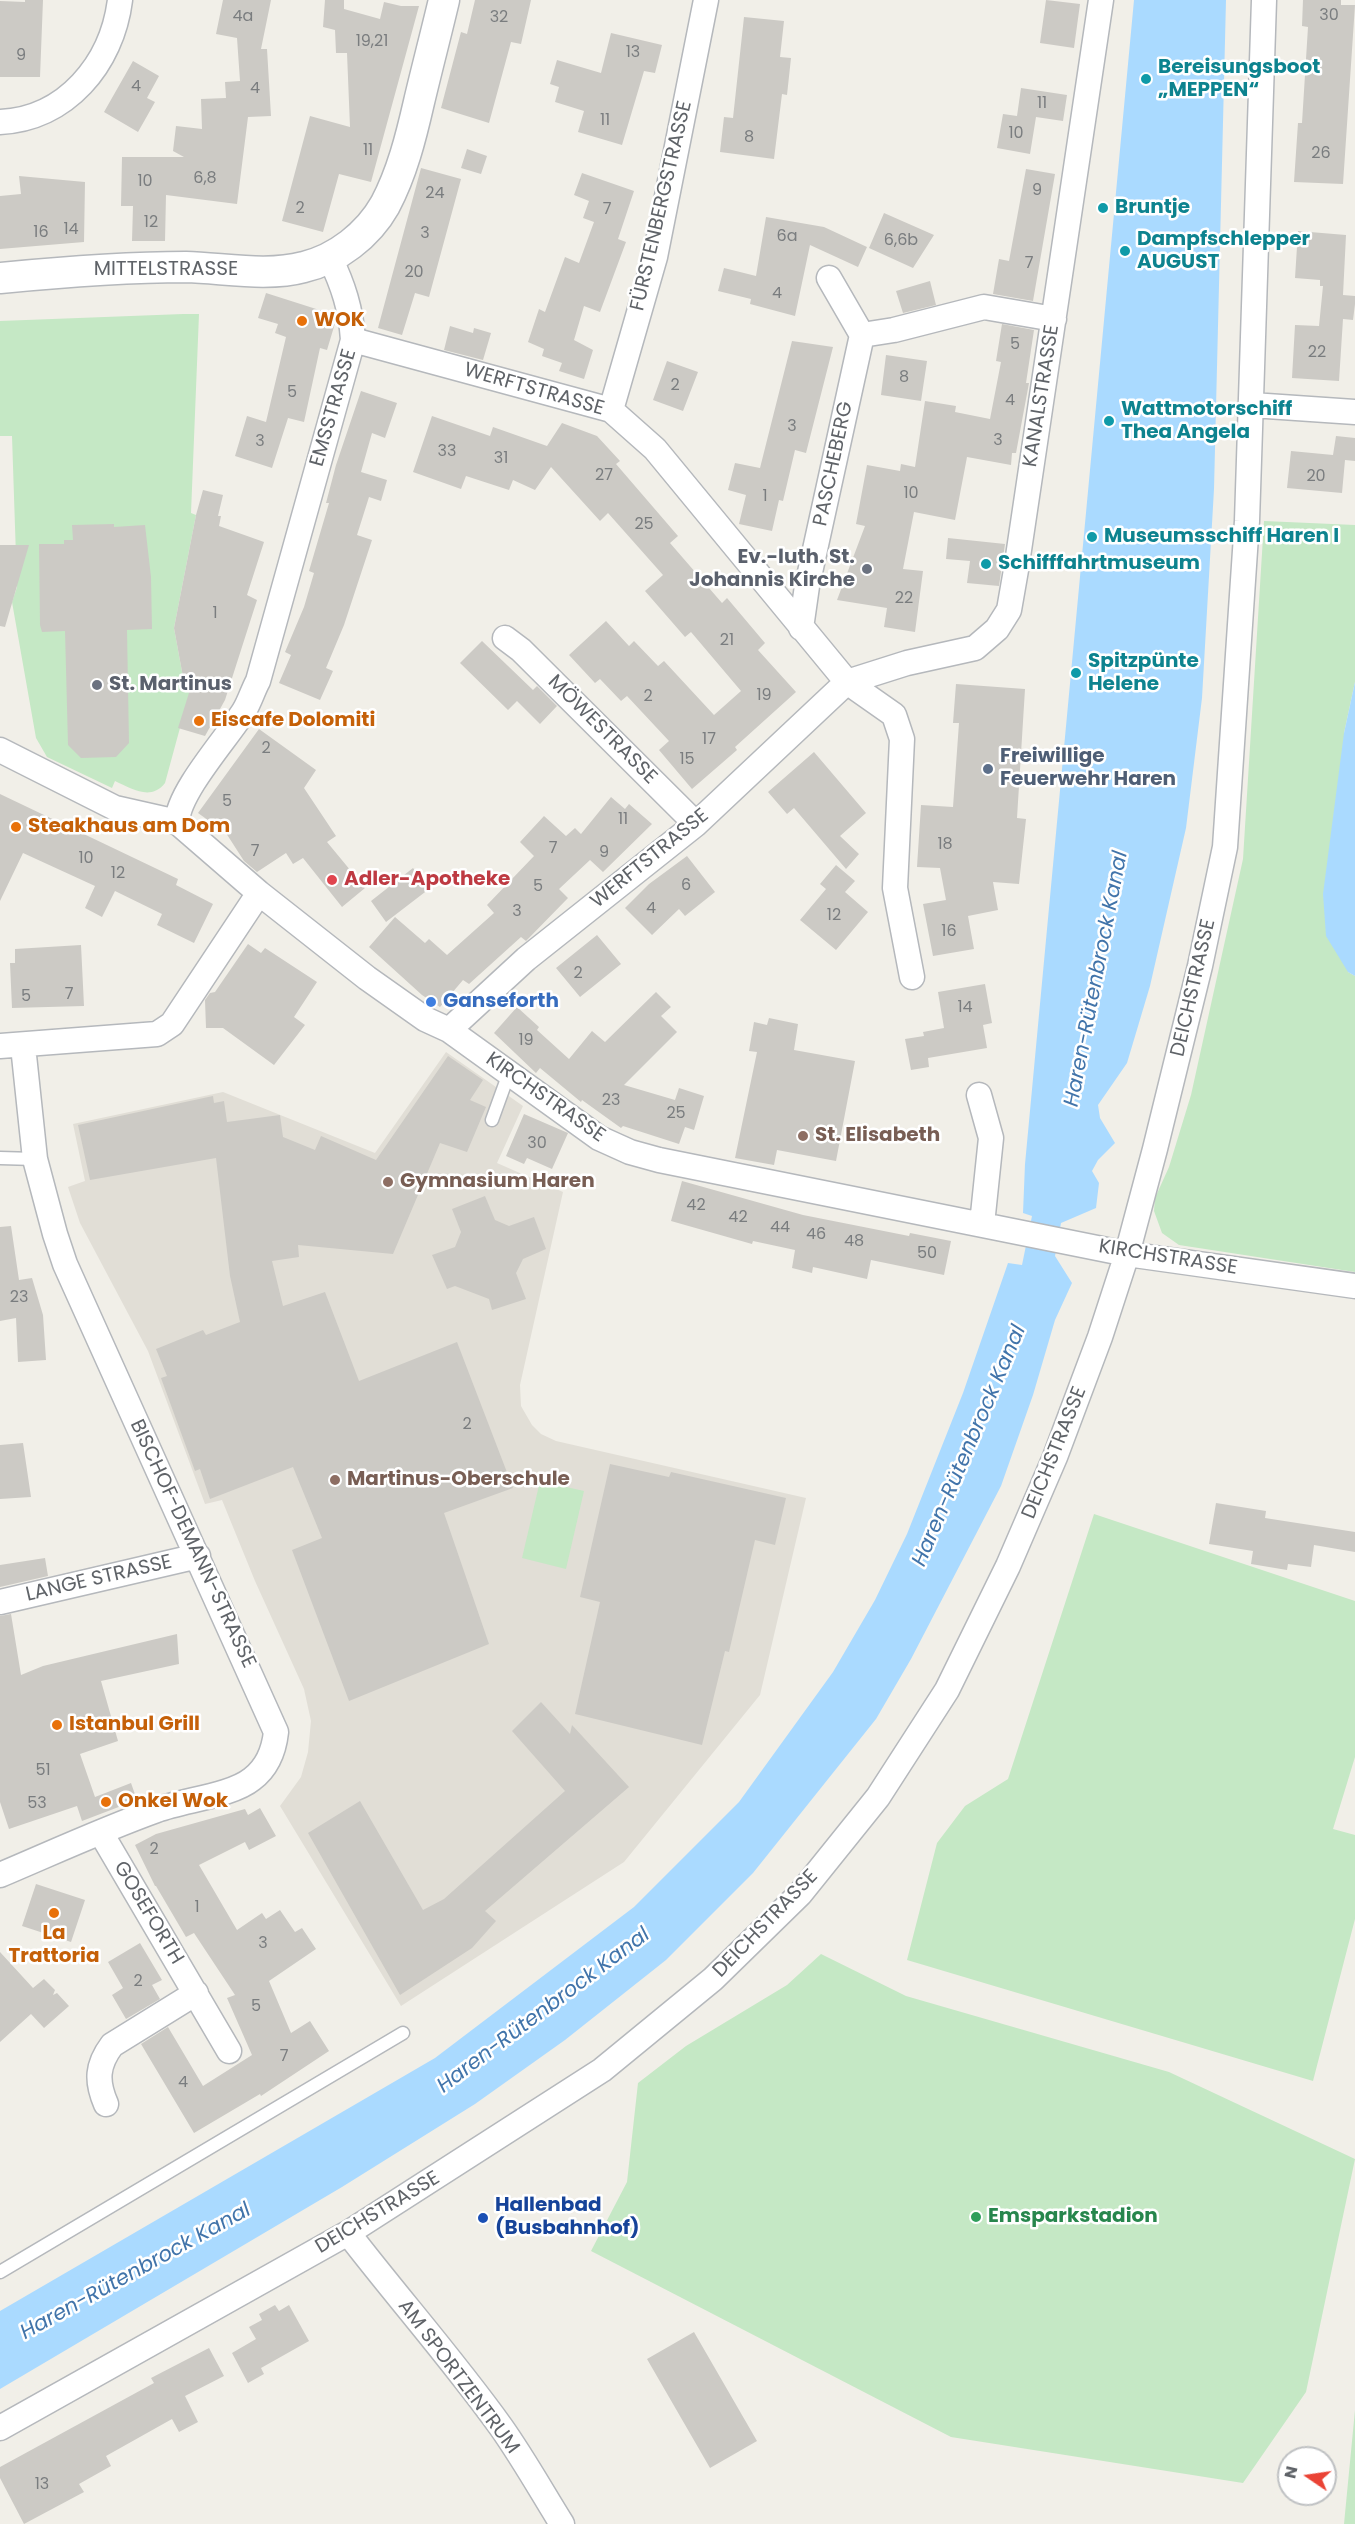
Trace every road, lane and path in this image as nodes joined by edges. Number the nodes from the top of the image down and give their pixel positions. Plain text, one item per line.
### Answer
1 (120, 0) edge
2 (444, 0) edge
3 (706, 0) edge
4 (1101, 0) edge
5 (1264, 0) edge
6 (0, 122) edge
7 (330, 258) junction
8 (0, 278) edge
9 (829, 278) dead end
10 (1054, 319) junction
11 (862, 335) junction
12 (353, 340) junction
13 (1252, 405) junction
14 (611, 410) junction
15 (1355, 412) edge
16 (801, 628) junction
17 (505, 638) dead end
18 (847, 682) junction
19 (0, 750) edge
20 (177, 822) junction
21 (696, 824) junction
22 (259, 893) junction
23 (912, 977) dead end
24 (449, 1030) junction
25 (12, 1046) edge
26 (508, 1073) junction
27 (979, 1095) dead end
28 (492, 1120) dead end
29 (0, 1158) edge
30 (35, 1159) junction
31 (982, 1224) junction
32 (1127, 1254) junction
33 (1355, 1286) edge
34 (198, 1556) junction
35 (0, 1602) edge
36 (101, 1833) junction
37 (0, 1875) edge
38 (196, 1993) junction
39 (403, 2033) dead end
40 (229, 2051) dead end
41 (106, 2104) dead end
42 (348, 2234) junction
43 (0, 2272) edge
44 (0, 2427) edge
45 (562, 2524) edge

1 - 6 street
2 - 7 street
3 - 14 street, FÜRSTENBERGSTRASSE
4 - 10 street, KANALSTRASSE
5 - 13 street, DEICHSTRASSE
7 - 8 street, MITTELSTRASSE
7 - 12 street, EMSSTRASSE
9 - 11 street
10 - 11 street
10 - 18 street, KANALSTRASSE
11 - 16 street, PASCHEBERG
12 - 14 street, WERFTSTRASSE
12 - 20 street, EMSSTRASSE
13 - 15 street
13 - 32 street, DEICHSTRASSE
14 - 16 street, WERFTSTRASSE
16 - 18 street, WERFTSTRASSE
17 - 21 street, MÖWESTRASSE
18 - 21 street, WERFTSTRASSE
18 - 23 street, WERFTSTRASSE
19 - 20 street
20 - 22 street, KIRCHSTRASSE
21 - 24 street, WERFTSTRASSE
22 - 24 street, KIRCHSTRASSE
22 - 25 street
24 - 26 street, KIRCHSTRASSE
25 - 30 street, BISCHOF-DEMANN-STRASSE
26 - 28 lane
26 - 31 street, KIRCHSTRASSE
27 - 31 street
29 - 30 lane
30 - 34 street, BISCHOF-DEMANN-STRASSE
31 - 32 street, KIRCHSTRASSE
32 - 33 street, KIRCHSTRASSE
32 - 42 street, DEICHSTRASSE
34 - 35 street, LANGE STRASSE
34 - 36 street, BISCHOF-DEMANN-STRASSE
36 - 37 street, BISCHOF-DEMANN-STRASSE
36 - 38 street, GOSEFORTH
38 - 40 street, GOSEFORTH
38 - 41 street
39 - 43 lane
42 - 44 street, DEICHSTRASSE
42 - 45 street, AM SPORTZENTRUM

